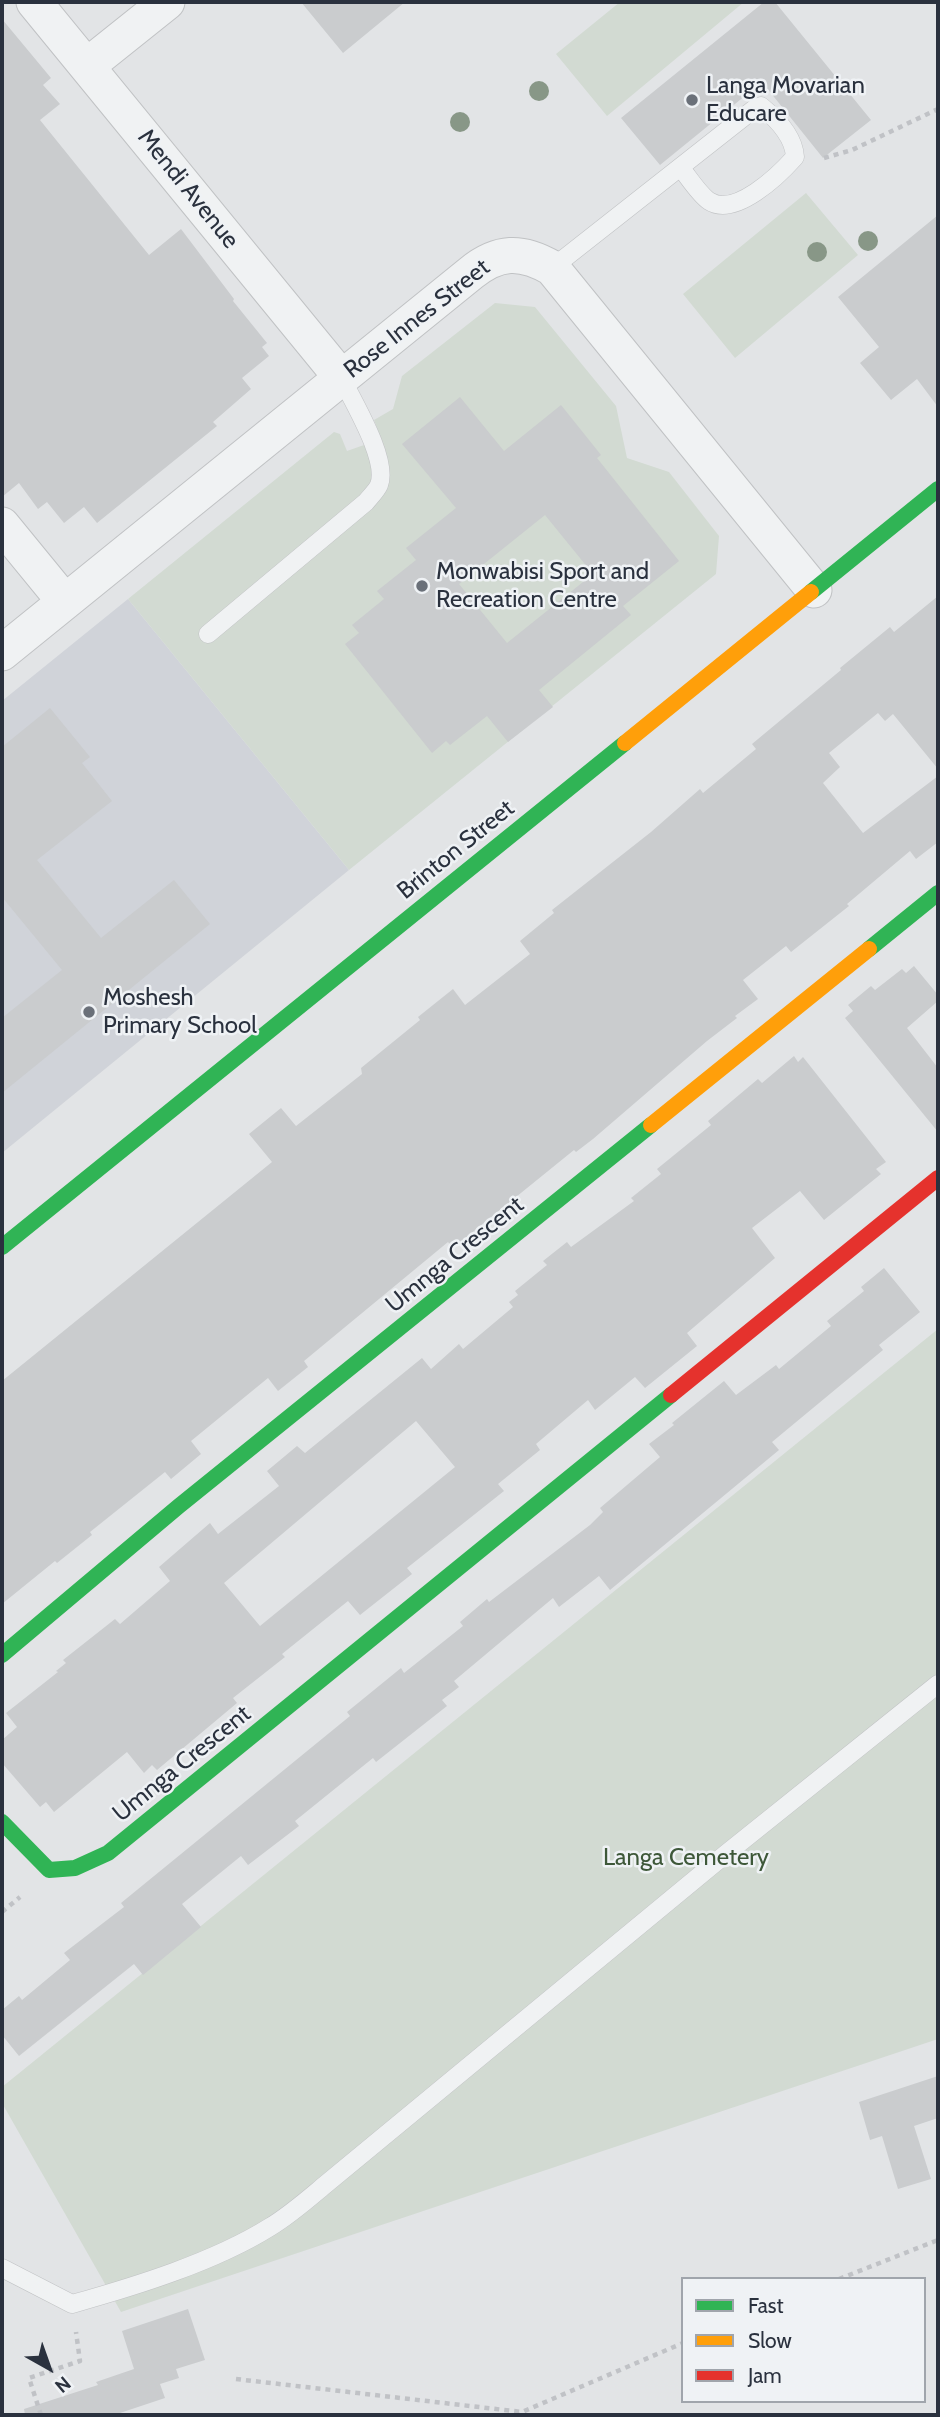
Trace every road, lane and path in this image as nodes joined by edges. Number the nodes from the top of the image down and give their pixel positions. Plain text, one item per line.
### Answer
1 (34, 2) edge
2 (167, 2) edge
3 (87, 66) junction
4 (938, 109) edge
5 (681, 168) junction
6 (785, 168) junction
7 (552, 268) junction
8 (341, 377) junction
9 (938, 489) edge
10 (2, 525) edge
11 (814, 590) junction
12 (65, 602) junction
13 (208, 634) dead end
14 (2, 653) edge
15 (938, 893) edge
16 (938, 1178) edge
17 (2, 1247) edge
18 (2, 1655) edge
19 (938, 1684) edge
20 (2, 1822) edge
21 (938, 2240) edge
22 (2, 2269) edge
23 (844, 2277) edge
24 (72, 2304) junction
25 (681, 2344) edge
26 (236, 2379) dead end
27 (522, 2412) junction
28 (41, 2415) edge
29 (515, 2415) edge

1 - 3 street, Mendi Avenue
2 - 3 street
3 - 8 street, Mendi Avenue
4 - 6 path
5 - 6 lane
5 - 6 lane
5 - 7 lane
7 - 8 street, Rose Innes Street
7 - 11 street
8 - 12 street, Rose Innes Street
8 - 13 lane
9 - 11 street, Brinton Street
10 - 12 street
11 - 17 street, Brinton Street
12 - 14 street, Rose Innes Street
15 - 18 street, Umnga Crescent
16 - 20 street, Umnga Crescent
19 - 24 lane
21 - 23 path
22 - 24 lane
24 - 28 path
25 - 27 path
26 - 27 path
27 - 29 path

